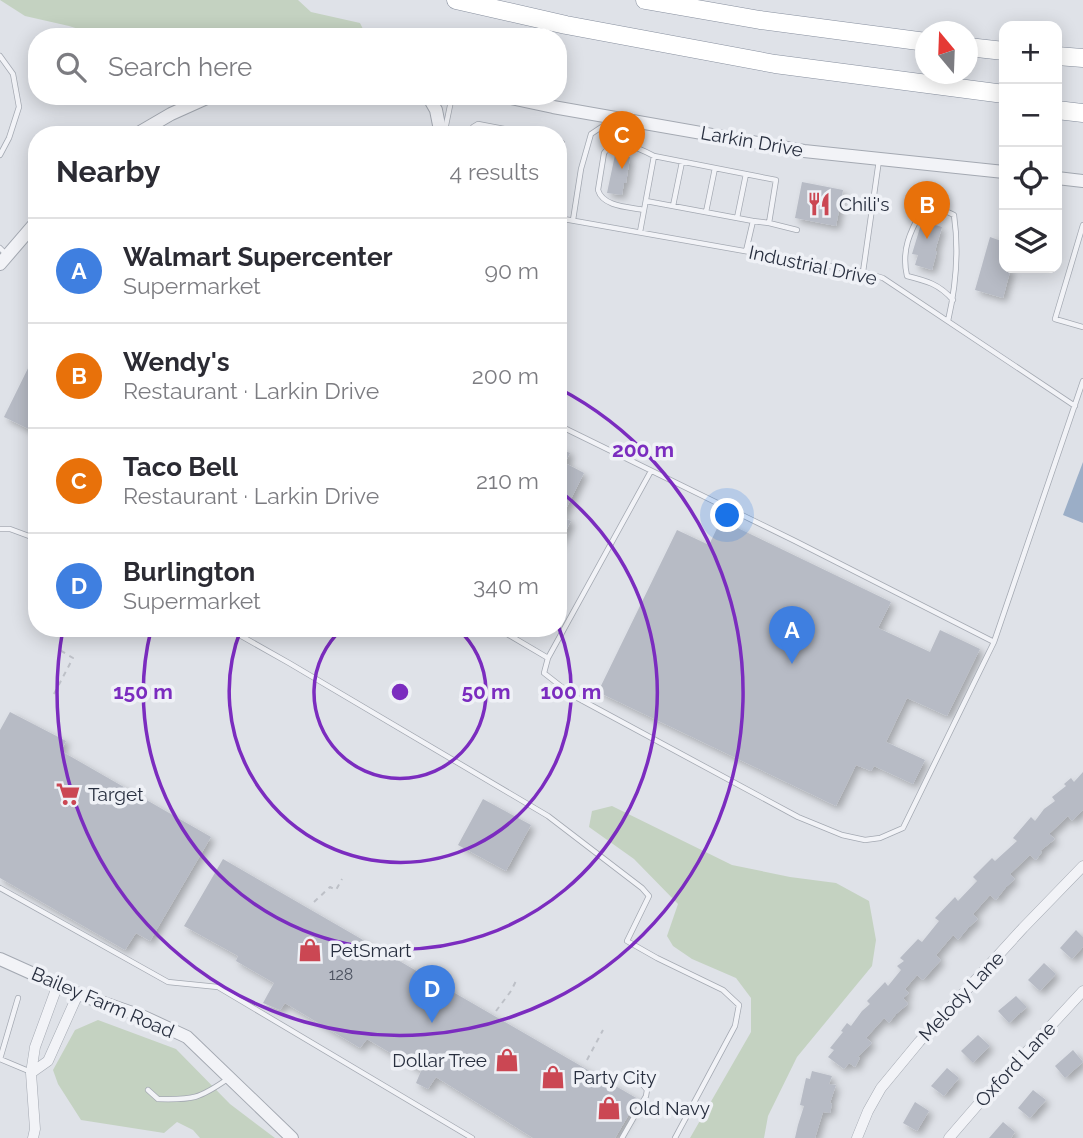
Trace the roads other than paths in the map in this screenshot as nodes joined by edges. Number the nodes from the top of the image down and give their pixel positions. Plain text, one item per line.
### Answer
1 (456, 0) edge
2 (645, 0) edge
3 (915, 41) edge
4 (978, 48) edge
5 (999, 50) edge
6 (0, 56) edge
7 (1062, 56) edge
8 (1083, 58) edge
9 (915, 84) edge
10 (918, 84) joint
11 (999, 93) edge
12 (1062, 100) edge
13 (999, 102) edge
14 (1083, 102) edge
15 (191, 105) edge
16 (433, 105) edge
17 (450, 105) edge
18 (550, 105) edge
19 (1062, 111) edge
20 (1083, 113) edge
21 (624, 119) junction
22 (152, 126) edge
23 (440, 126) edge
24 (444, 126) edge
25 (0, 155) edge
26 (654, 156) junction
27 (879, 159) junction
28 (682, 162) junction
29 (715, 168) junction
30 (999, 171) edge
31 (746, 174) junction
32 (1062, 179) edge
33 (1083, 181) edge
34 (646, 201) junction
35 (673, 206) junction
36 (644, 210) junction
37 (706, 212) junction
38 (737, 218) junction
39 (567, 219) edge
40 (573, 220) junction
41 (753, 221) junction
42 (769, 223) junction
43 (1083, 225) edge
44 (28, 230) edge
45 (797, 230) dead end
46 (640, 232) junction
47 (746, 251) junction
48 (2, 256) edge
49 (863, 272) junction
50 (953, 300) junction
51 (948, 321) junction
52 (1083, 327) edge
53 (1083, 381) edge
54 (1075, 406) junction
55 (567, 429) edge
56 (651, 471) junction
57 (0, 529) edge
58 (28, 536) edge
59 (567, 624) edge
60 (243, 637) edge
61 (512, 637) edge
62 (560, 637) edge
63 (994, 642) junction
64 (548, 658) junction
65 (1083, 866) edge
66 (0, 888) edge
67 (0, 959) edge
68 (58, 984) junction
69 (1083, 991) edge
70 (78, 994) junction
71 (18, 998) dead end
72 (31, 1073) junction
73 (229, 1077) junction
74 (643, 1085) dead end
75 (148, 1090) dead end
76 (33, 1138) edge
77 (292, 1138) edge
78 (472, 1138) edge
79 (622, 1138) edge
80 (676, 1138) edge
81 (858, 1138) edge
82 (948, 1138) edge

1 - 9 highway
2 - 3 highway
4 - 5 highway
6 - 25 lane
7 - 8 highway
10 - 11 highway
10 - 13 highway
12 - 14 highway
15 - 22 street
16 - 23 street
17 - 24 lane
18 - 21 street, Larkin Drive
19 - 20 highway
21 - 27 street, Larkin Drive
21 - 40 lane
26 - 28 lane
26 - 34 lane
26 - 36 lane
27 - 30 street, Larkin Drive
27 - 49 lane
28 - 29 lane
28 - 35 lane
29 - 31 lane
29 - 37 lane
31 - 38 lane
31 - 42 lane
32 - 33 street
34 - 35 lane
34 - 36 lane
35 - 37 lane
36 - 46 lane
37 - 38 lane
38 - 41 lane
39 - 40 lane, Industrial Drive
40 - 46 lane, Industrial Drive
41 - 42 lane
41 - 47 lane
42 - 45 lane
43 - 52 lane
44 - 48 street
46 - 47 lane, Industrial Drive
47 - 49 lane, Industrial Drive
49 - 51 lane, Industrial Drive
50 - 50 lane
50 - 51 lane
51 - 54 lane, Industrial Drive
53 - 54 lane
54 - 63 lane
55 - 56 lane
56 - 59 lane
56 - 63 lane
57 - 58 lane
60 - 80 lane
61 - 64 lane
62 - 64 lane
63 - 64 lane
65 - 81 street, Melody Lane
66 - 78 lane
67 - 68 street, Bailey Farm Road
68 - 70 street, Bailey Farm Road
68 - 72 street
69 - 82 street, Oxford Lane
70 - 72 street
70 - 73 street, Bailey Farm Road
71 - 72 lane
72 - 76 street
73 - 75 lane
73 - 77 street, Bailey Farm Road
74 - 79 lane

